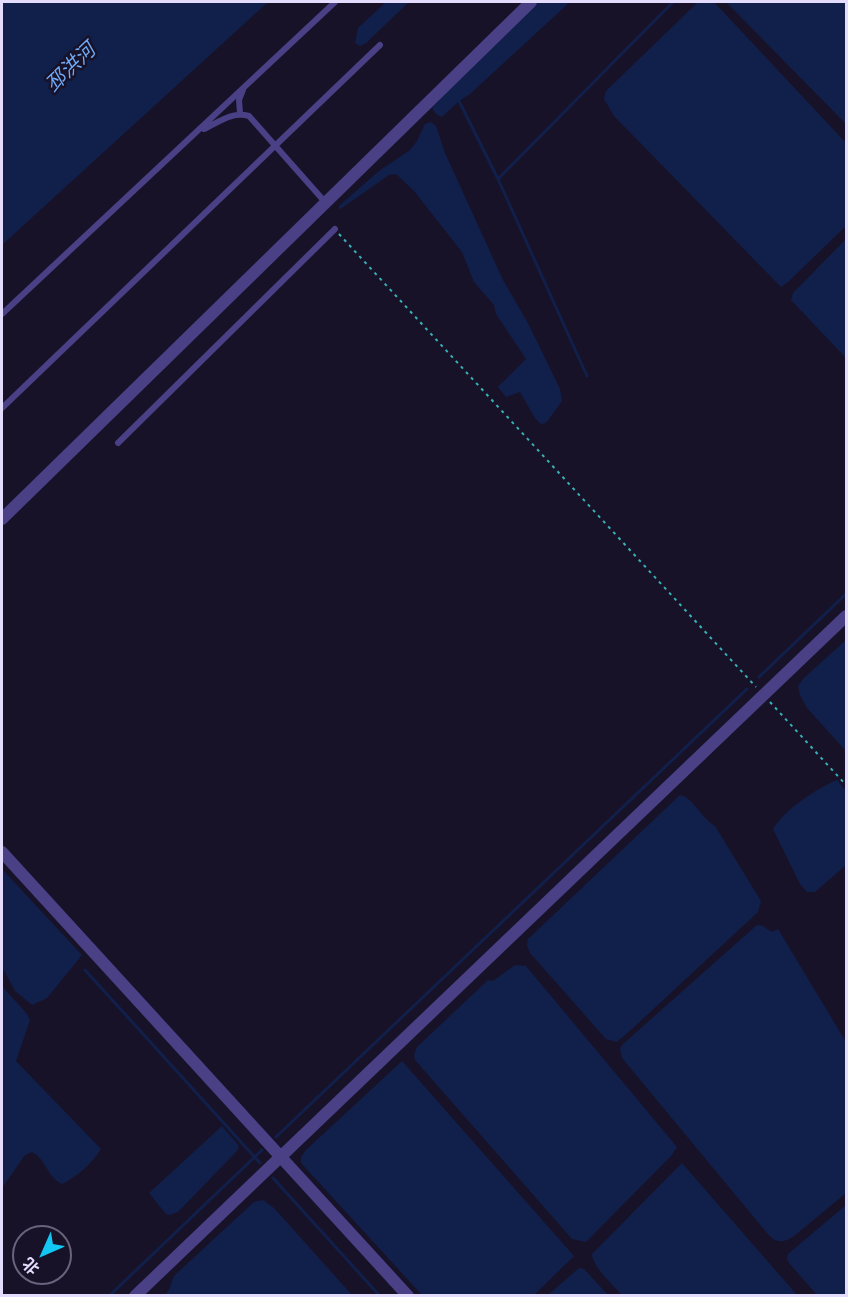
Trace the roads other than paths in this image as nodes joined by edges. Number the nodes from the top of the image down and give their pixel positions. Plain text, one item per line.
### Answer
1 (335, 2) edge
2 (531, 2) edge
3 (380, 45) dead end
4 (243, 88) junction
5 (240, 113) junction
6 (196, 133) junction
7 (277, 146) junction
8 (326, 202) junction
9 (335, 229) road end
10 (2, 314) edge
11 (2, 408) edge
12 (118, 443) dead end
13 (2, 519) edge
14 (846, 616) edge
15 (2, 852) edge
16 (281, 1157) junction
17 (135, 1296) edge
18 (408, 1296) edge

1 - 4 lane
2 - 8 street
3 - 7 lane
4 - 5 lane
4 - 6 lane
5 - 6 lane
5 - 7 lane
6 - 10 lane
7 - 8 lane
7 - 11 lane
8 - 13 street
9 - 12 lane
14 - 16 street
15 - 16 street
16 - 17 street
16 - 18 street

